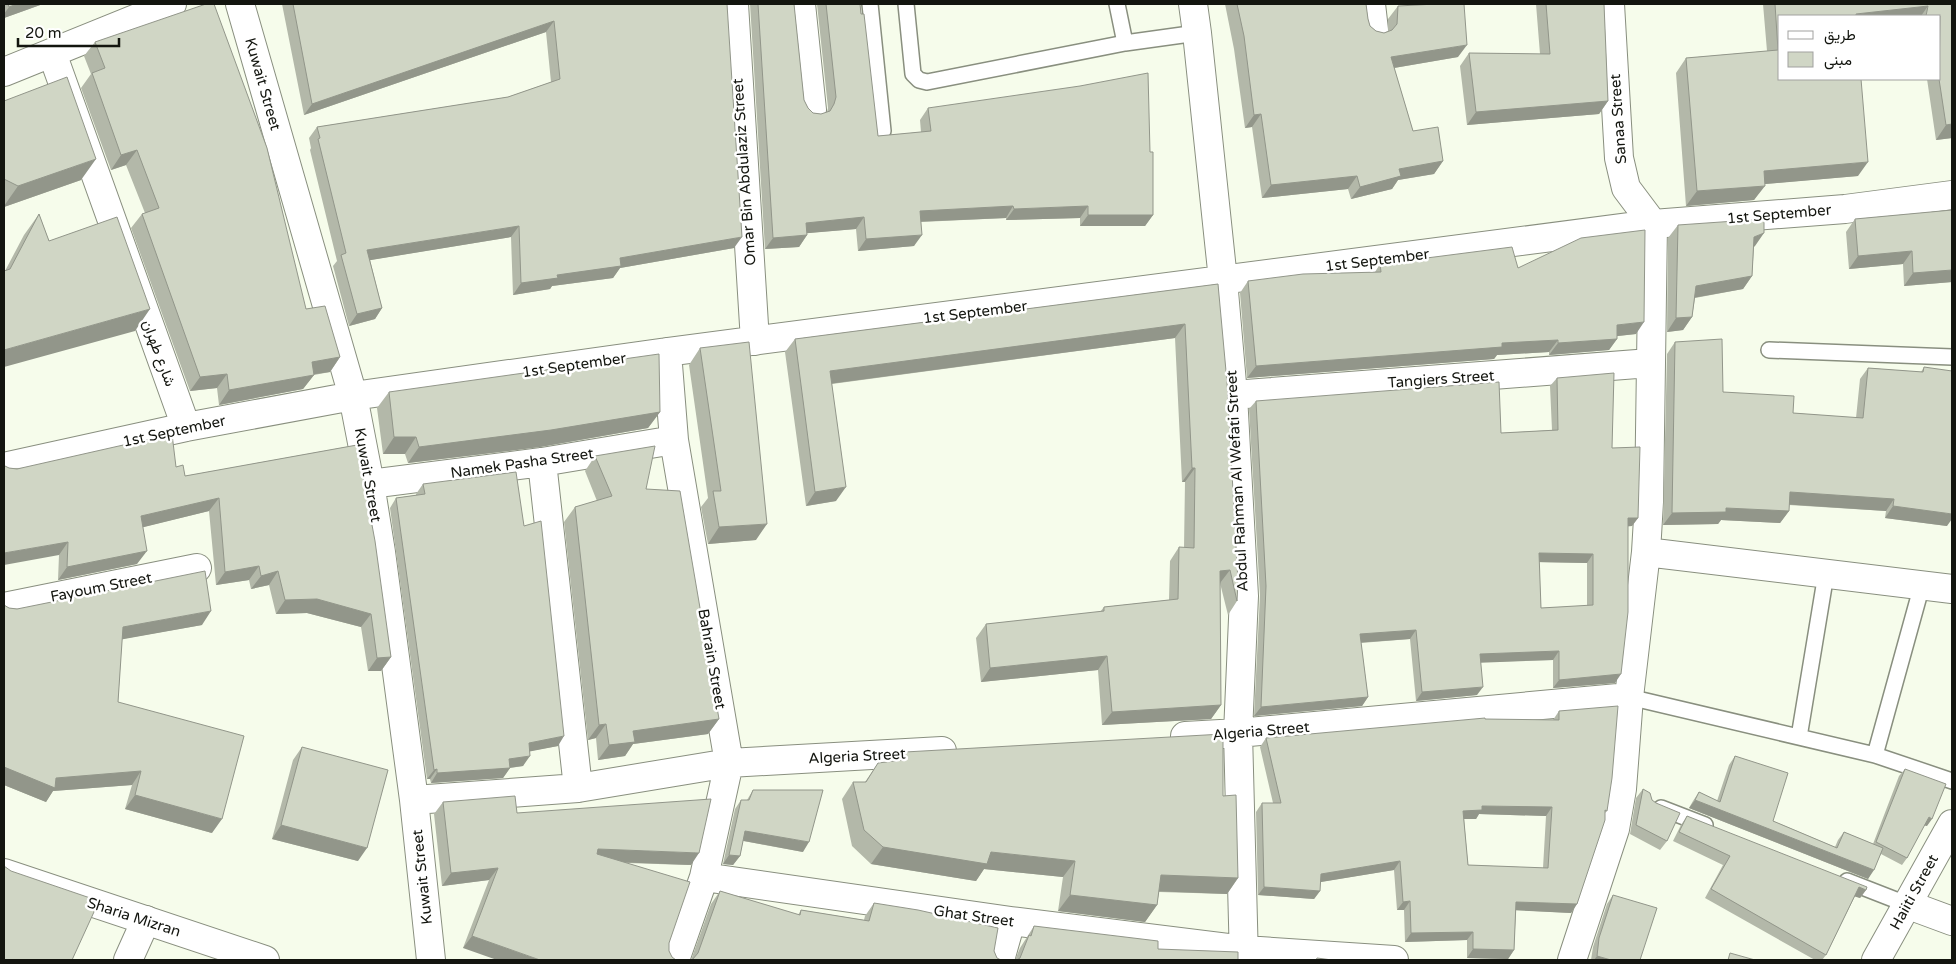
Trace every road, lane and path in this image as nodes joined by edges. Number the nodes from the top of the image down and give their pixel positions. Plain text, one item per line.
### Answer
1 (240, 4) edge
2 (734, 4) edge
3 (801, 4) edge
4 (870, 4) edge
5 (906, 4) edge
6 (1116, 4) edge
7 (1193, 4) edge
8 (1610, 4) edge
9 (159, 6) edge
10 (1198, 33) junction
11 (1125, 43) junction
12 (52, 53) junction
13 (4, 72) edge
14 (812, 110) edge
15 (883, 131) dead end
16 (1952, 195) edge
17 (1653, 224) junction
18 (1223, 280) junction
19 (755, 341) junction
20 (1769, 350) dead end
21 (667, 352) junction
22 (1952, 357) edge
23 (1650, 363) junction
24 (1233, 395) junction
25 (353, 396) junction
26 (186, 427) junction
27 (674, 440) junction
28 (542, 462) junction
29 (4, 467) edge
30 (370, 484) junction
31 (1646, 552) junction
32 (197, 568) dead end
33 (1826, 574) junction
34 (1952, 584) edge
35 (1922, 585) junction
36 (1952, 589) edge
37 (4, 607) edge
38 (1629, 697) junction
39 (1238, 733) junction
40 (1799, 737) junction
41 (1158, 738) edge
42 (969, 749) edge
43 (1876, 754) junction
44 (730, 763) junction
45 (1952, 782) edge
46 (578, 788) junction
47 (414, 800) junction
48 (1653, 804) edge
49 (1952, 824) edge
50 (1716, 829) edge
51 (4, 873) edge
52 (1834, 876) edge
53 (704, 877) junction
54 (1906, 904) junction
55 (146, 920) junction
56 (1011, 921) junction
57 (1952, 921) edge
58 (1244, 955) edge
59 (128, 960) edge
60 (265, 960) edge
61 (431, 960) edge
62 (675, 960) edge
63 (1000, 960) edge
64 (1394, 960) edge
65 (1572, 960) edge
66 (1876, 960) edge

1 - 25 street, Kuwait Street
2 - 19 street, Omar Bin Abdulaziz Street
3 - 14 street
4 - 15 lane
5 - 11 lane
6 - 11 lane
7 - 10 street, Abdul Rahman Al Wefati Street
8 - 17 street, Sanaa Street
9 - 12 street
10 - 11 lane
10 - 18 street, Abdul Rahman Al Wefati Street
12 - 13 street
12 - 26 street, شارع طهران
16 - 17 street, 1st September
17 - 18 street, 1st September
17 - 23 street
18 - 19 street, 1st September
18 - 24 street, Abdul Rahman Al Wefati Street
19 - 21 street, 1st September
20 - 22 lane
21 - 25 street, 1st September
21 - 27 street, Bahrain Street
23 - 24 street, Tangiers Street
23 - 31 street
24 - 39 street, Abdul Rahman Al Wefati Street
25 - 26 street, 1st September
25 - 30 street, Kuwait Street
26 - 29 street, 1st September
27 - 28 street, Namek Pasha Street
27 - 44 street, Bahrain Street
28 - 30 street, Namek Pasha Street
28 - 46 street
30 - 47 street, Kuwait Street
31 - 33 street
31 - 38 street
32 - 37 street, Fayoum Street
33 - 35 street
33 - 40 lane
34 - 36 lane
35 - 36 street
35 - 43 lane
38 - 39 street, Algeria Street
38 - 40 lane
38 - 65 street
39 - 41 street, Algeria Street
39 - 58 street, Abdul Rahman Al Wefati Street
40 - 43 lane
42 - 44 street, Algeria Street
43 - 45 lane
44 - 46 street, Algeria Street
44 - 53 street, Bahrain Street
46 - 47 street, Algeria Street
47 - 61 street, Kuwait Street
48 - 50 lane
49 - 54 street, Haiiti Street
51 - 55 street, Sharia Mizran
52 - 54 lane
53 - 56 street, Ghat Street
53 - 62 street, Bahrain Street
54 - 57 street
54 - 66 street, Haiiti Street
55 - 59 street
55 - 60 street, Sharia Mizran
56 - 58 street, Ghat Street
56 - 63 street
58 - 64 street, Ghat Street

